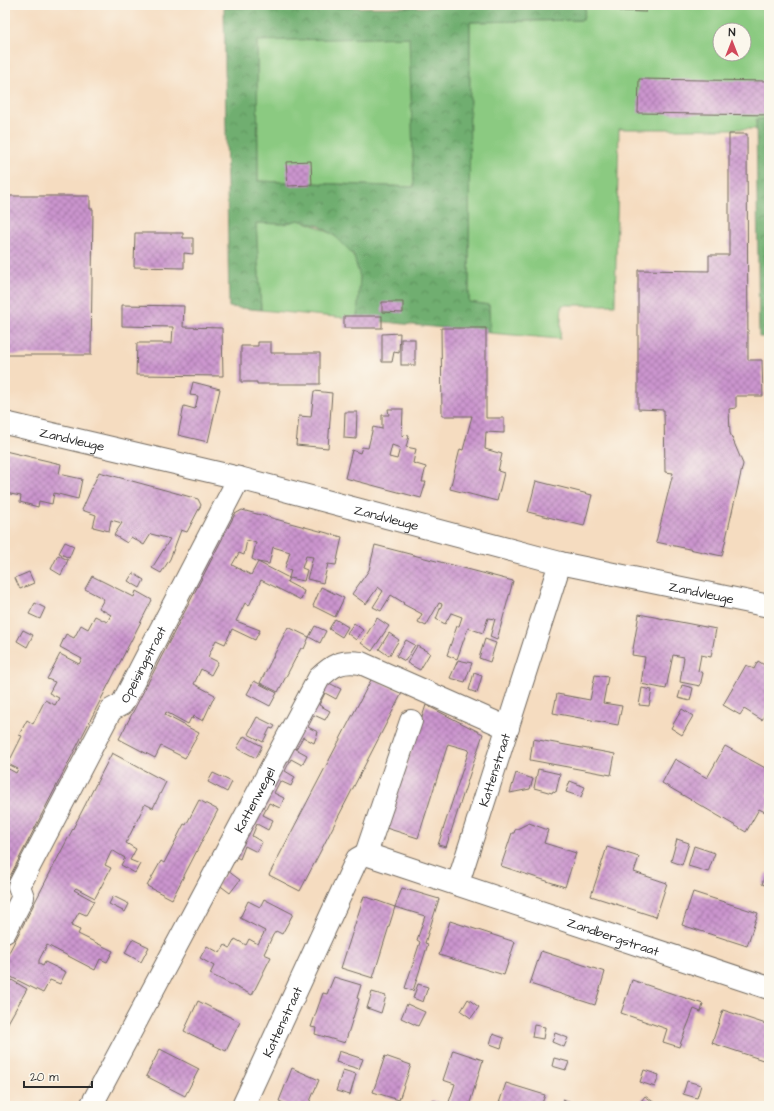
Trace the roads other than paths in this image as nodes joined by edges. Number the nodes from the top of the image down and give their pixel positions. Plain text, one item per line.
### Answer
1 (5, 423) edge
2 (239, 478) junction
3 (560, 563) junction
4 (769, 606) edge
5 (411, 721) dead end
6 (508, 728) junction
7 (366, 854) junction
8 (458, 884) junction
9 (5, 932) edge
10 (769, 988) edge
11 (91, 1106) edge
12 (243, 1106) edge

1 - 2 street, Zandvleuge
2 - 3 street, Zandvleuge
2 - 9 street, Opeisingstraat
3 - 4 street, Zandvleuge
3 - 6 street, Kattenstraat
5 - 7 street, Kattenstraat
6 - 8 street, Kattenstraat
6 - 11 street, Kattenwegel
7 - 8 street
7 - 12 street, Kattenstraat
8 - 10 street, Zandbergstraat

